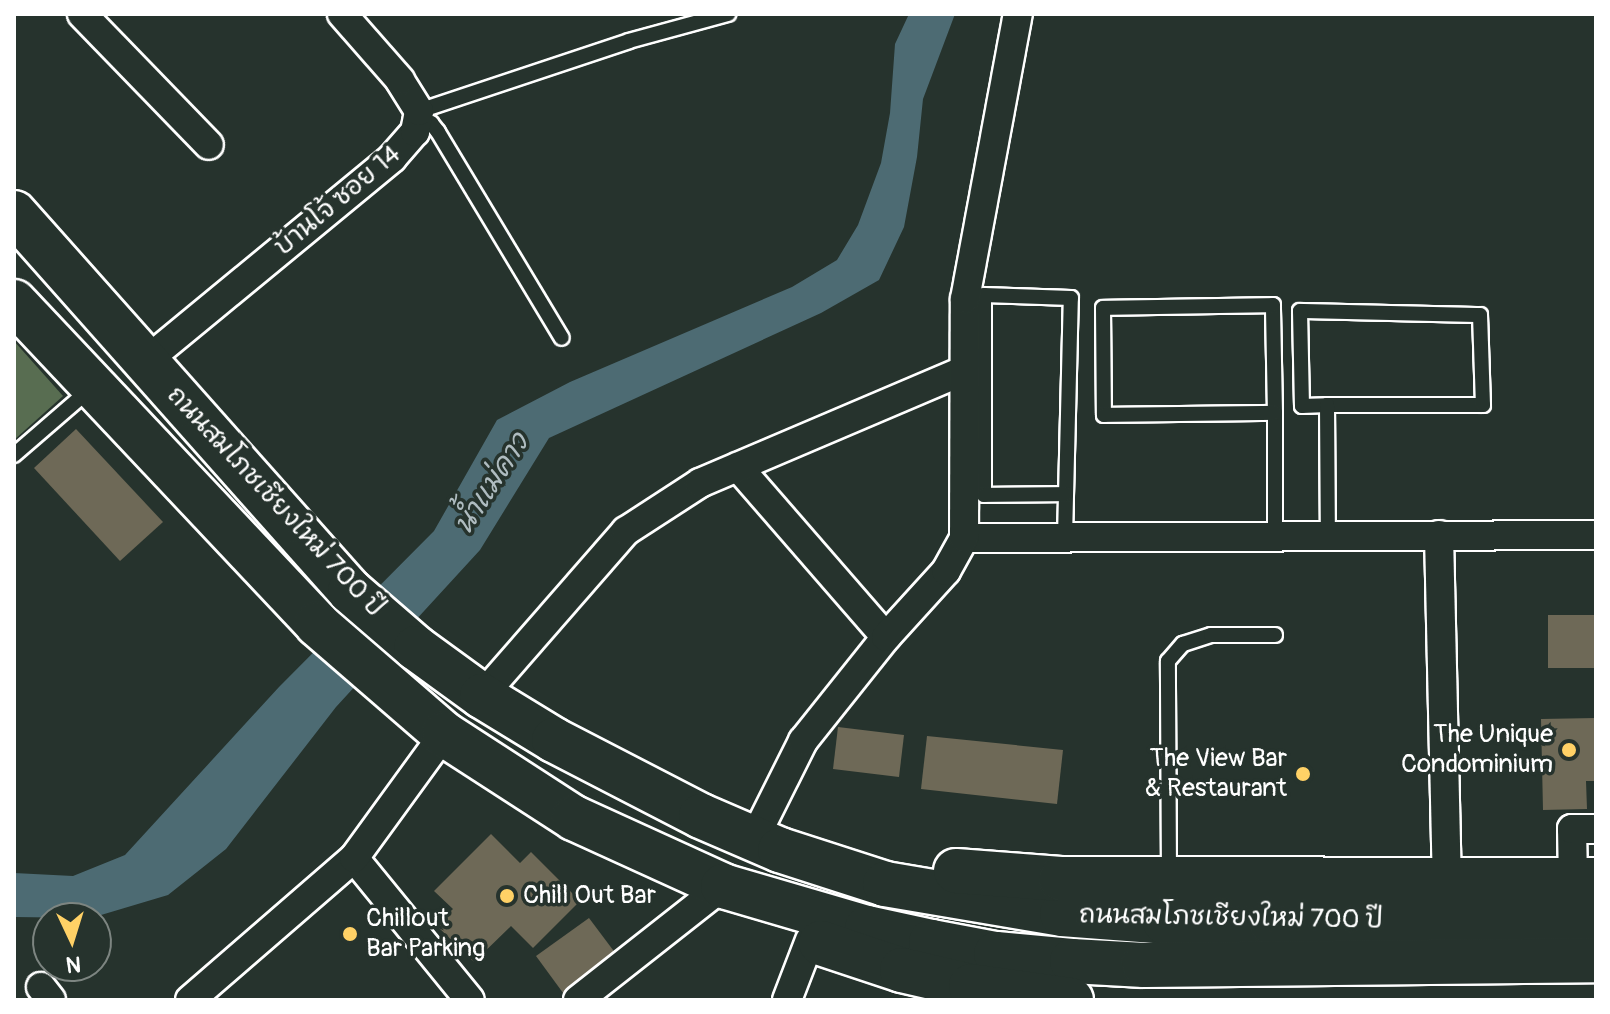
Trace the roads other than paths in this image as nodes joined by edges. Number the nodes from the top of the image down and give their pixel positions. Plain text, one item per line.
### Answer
1 (82, 14) edge
2 (342, 14) edge
3 (728, 14) edge
4 (1018, 14) edge
5 (418, 115) junction
6 (209, 145) dead end
7 (14, 213) edge
8 (14, 302) edge
9 (562, 338) dead end
10 (146, 361) junction
11 (963, 371) junction
12 (91, 388) junction
13 (1327, 405) junction
14 (1275, 413) junction
15 (14, 455) edge
16 (738, 467) junction
17 (1066, 494) junction
18 (1439, 535) junction
19 (1596, 535) edge
20 (1275, 536) junction
21 (1328, 536) junction
22 (1065, 537) junction
23 (964, 538) junction
24 (1275, 635) dead end
25 (886, 637) junction
26 (482, 696) junction
27 (444, 734) junction
28 (1596, 829) edge
29 (767, 844) junction
30 (354, 858) junction
31 (1447, 880) junction
32 (1584, 880) edge
33 (1169, 881) junction
34 (723, 886) junction
35 (1596, 919) edge
36 (810, 940) junction
37 (1596, 960) edge
38 (225, 990) edge
39 (190, 1000) edge
40 (470, 1000) edge
41 (578, 1000) edge
42 (787, 1000) edge
43 (1071, 1000) edge

1 - 6 street
2 - 5 street
3 - 5 lane
4 - 11 street
5 - 9 lane
5 - 10 street, บ้านโจ้ ซอย 14
7 - 10 main road, ถนนสมโภชเชียงใหม่ 700 ปี
8 - 12 main road, ถนนสมโภชเชียงใหม่ 700 ปี
10 - 26 main road, ถนนสมโภชเชียงใหม่ 700 ปี
11 - 16 street
11 - 23 street
12 - 15 lane
12 - 27 main road, ถนนสมโภชเชียงใหม่ 700 ปี
13 - 13 lane
13 - 21 lane
14 - 14 lane
14 - 20 lane
16 - 25 street
16 - 26 street
17 - 17 lane
17 - 22 lane
18 - 19 street
18 - 21 street
18 - 31 street
20 - 21 street
20 - 22 street
22 - 23 street
23 - 25 street
24 - 33 lane
25 - 29 street
26 - 29 main road, ถนนสมโภชเชียงใหม่ 700 ปี
27 - 30 street
27 - 34 main road, ถนนสมโภชเชียงใหม่ 700 ปี
28 - 32 street
29 - 33 main road
29 - 35 main road, ถนนสมโภชเชียงใหม่ 700 ปี
30 - 38 street
30 - 40 street
31 - 32 main road
31 - 33 main road
34 - 36 main road
34 - 37 main road, ถนนสมโภชเชียงใหม่ 700 ปี
34 - 41 street
36 - 42 street
36 - 43 main road
38 - 39 street

